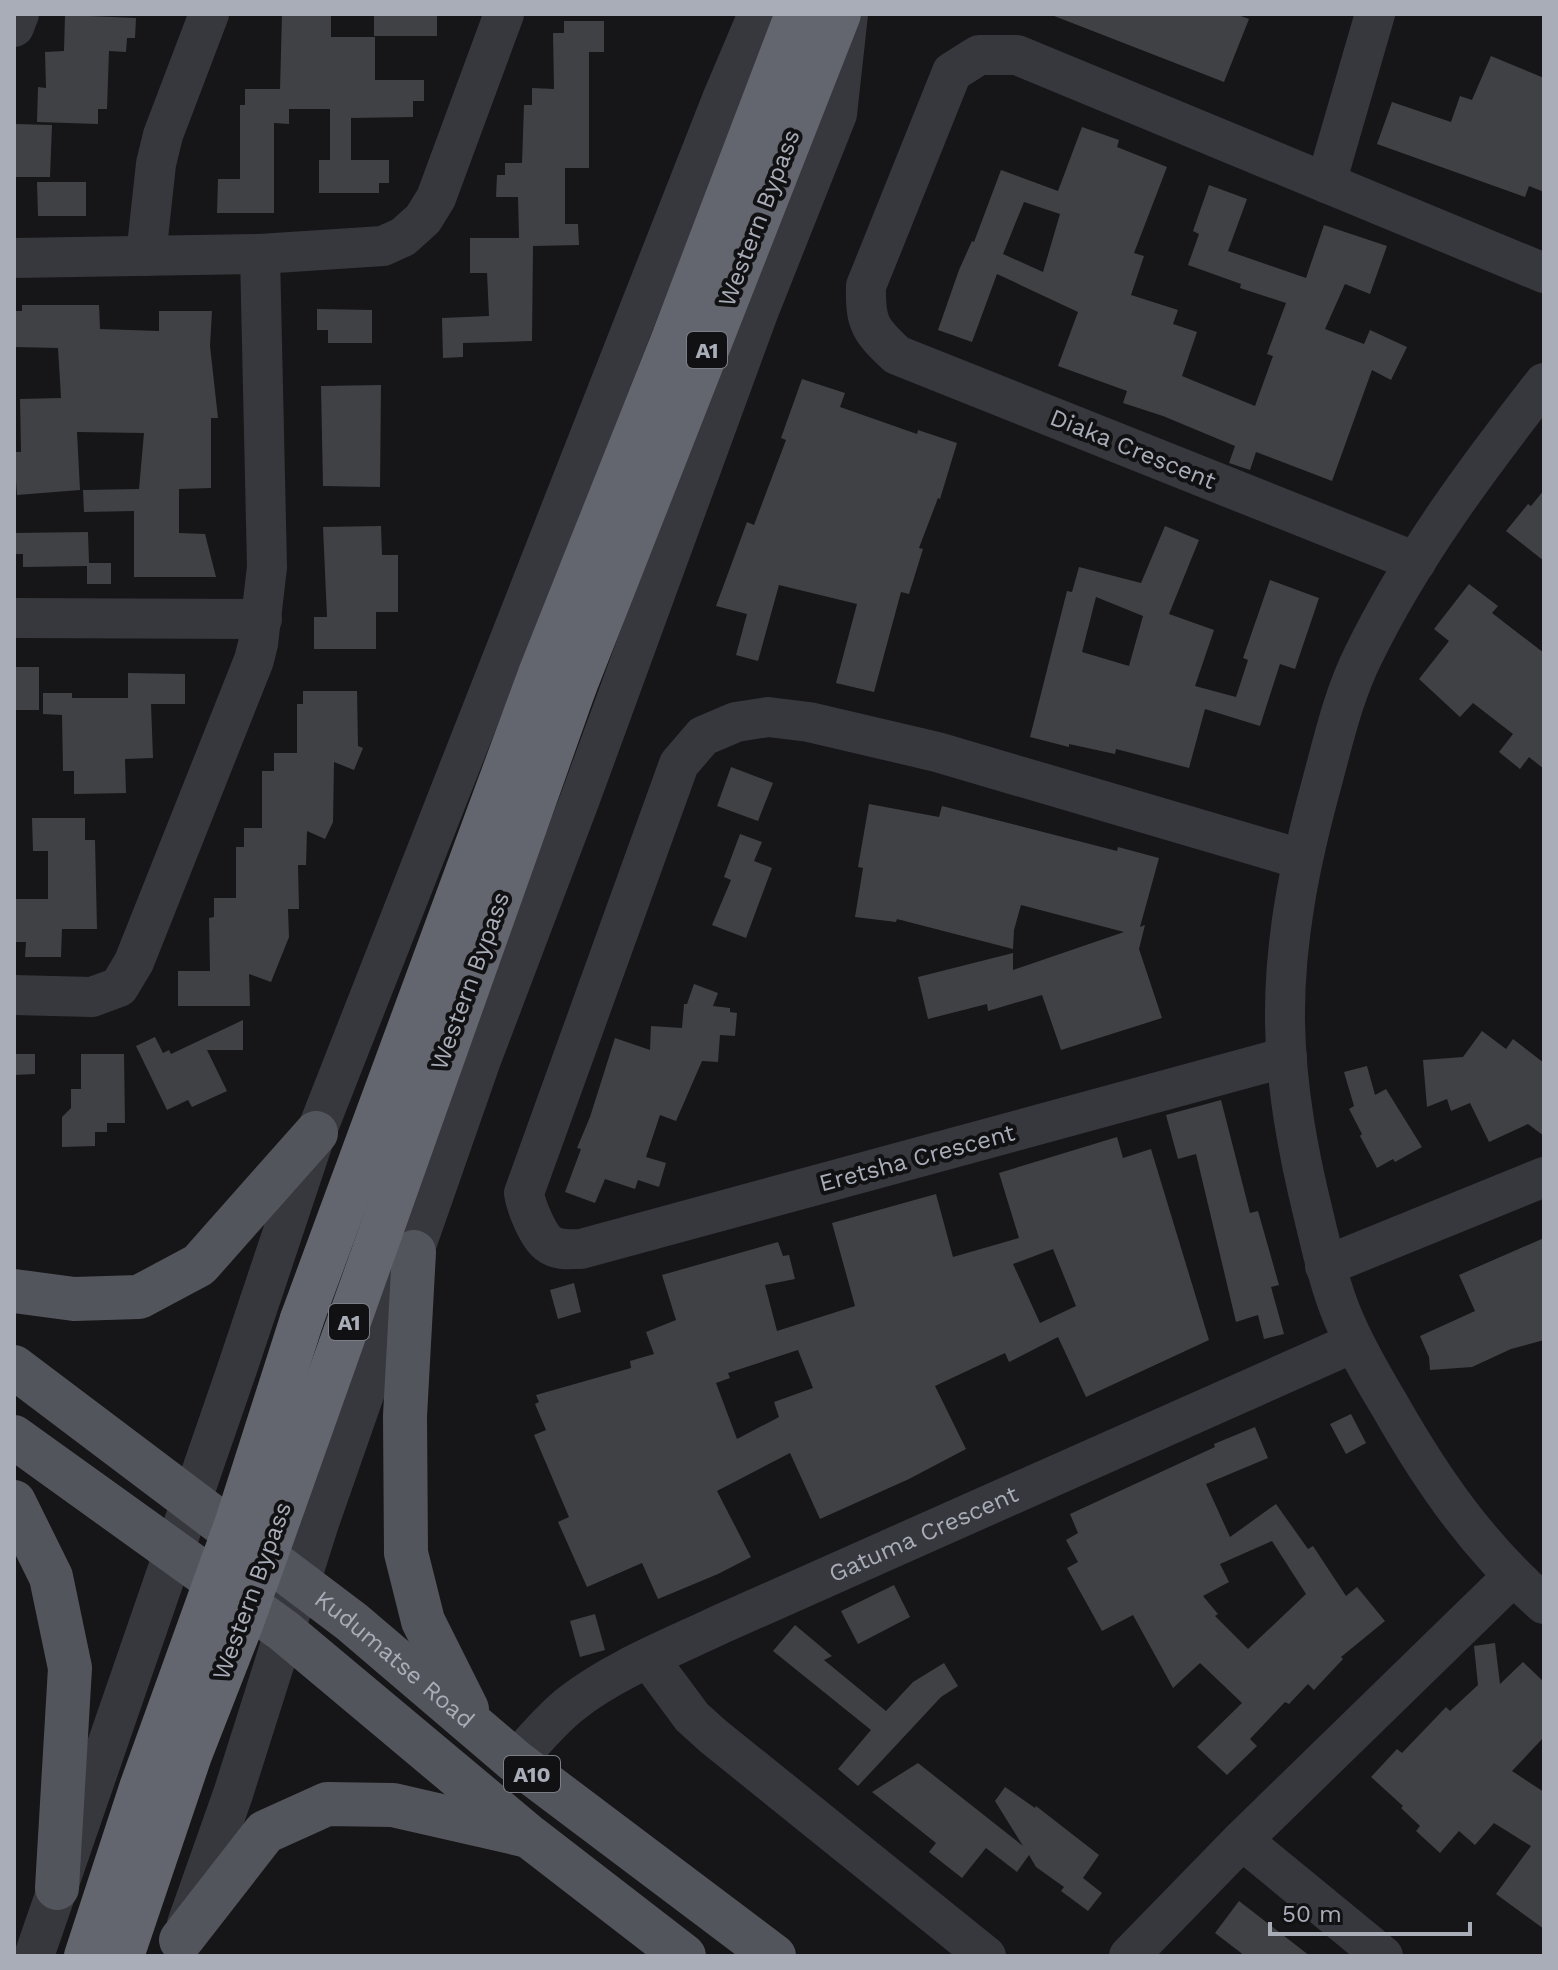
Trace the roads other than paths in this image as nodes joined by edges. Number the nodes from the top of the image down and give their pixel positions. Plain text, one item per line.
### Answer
1 (19, 14) edge
2 (209, 14) edge
3 (504, 14) edge
4 (741, 14) edge
5 (758, 14) edge
6 (797, 14) edge
7 (839, 14) edge
8 (848, 14) edge
9 (1375, 14) edge
10 (14, 27) edge
11 (722, 99) junction
12 (1326, 183) junction
13 (260, 254) junction
14 (146, 256) junction
15 (14, 258) edge
16 (1544, 273) edge
17 (1544, 383) edge
18 (1416, 562) junction
19 (14, 618) edge
20 (262, 619) junction
21 (1301, 859) junction
22 (14, 995) edge
23 (1287, 1057) junction
24 (316, 1133) junction
25 (1544, 1177) edge
26 (414, 1252) junction
27 (1325, 1266) junction
28 (14, 1291) edge
29 (1353, 1343) junction
30 (14, 1367) edge
31 (237, 1369) junction
32 (354, 1426) junction
33 (14, 1437) edge
34 (190, 1500) junction
35 (14, 1502) edge
36 (173, 1551) junction
37 (1513, 1576) junction
38 (300, 1582) junction
39 (1544, 1604) edge
40 (284, 1631) junction
41 (649, 1659) junction
42 (478, 1730) junction
43 (102, 1760) junction
44 (515, 1761) junction
45 (233, 1794) junction
46 (530, 1837) junction
47 (1242, 1840) junction
48 (57, 1888) junction
49 (178, 1948) edge
50 (34, 1956) edge
51 (86, 1956) edge
52 (122, 1956) edge
53 (684, 1956) edge
54 (774, 1956) edge
55 (986, 1956) edge
56 (1129, 1956) edge
57 (1383, 1956) edge

1 - 10 street
2 - 14 street
3 - 13 street
4 - 11 street
5 - 11 street
6 - 51 highway, Western Bypass / A1, bridge
7 - 52 highway, Western Bypass / A1, bridge
8 - 26 street
9 - 12 street
11 - 24 street
12 - 16 street
12 - 18 street, Diaka Crescent
13 - 14 street
13 - 20 street
14 - 15 street
17 - 18 street
18 - 21 street
19 - 20 street
20 - 22 street
21 - 23 street
21 - 23 street, Eretsha Crescent
23 - 27 street
24 - 28 main road
24 - 31 street
25 - 27 street
26 - 32 street
26 - 42 main road
27 - 29 street
29 - 37 street
29 - 41 street, Gatuma Crescent
30 - 34 main road, Kudumatse Road / A10
31 - 32 street
31 - 34 street
32 - 38 street
33 - 36 main road, Kudumatse Road / A10
34 - 36 street
34 - 38 main road, Kudumatse Road / A10
35 - 48 main road
36 - 40 main road, Kudumatse Road / A10
36 - 43 street
37 - 39 street
37 - 47 street
38 - 40 street
38 - 42 main road, Kudumatse Road / A10
40 - 45 street
40 - 46 main road, Kudumatse Road / A10
41 - 44 street, Gatuma Crescent
41 - 55 street
42 - 44 main road, Kudumatse Road / A10
43 - 45 street
43 - 48 street
44 - 54 main road, Kudumatse Road / A10
45 - 49 street
46 - 49 main road
46 - 53 main road, Kudumatse Road / A10
47 - 56 street
47 - 57 street
48 - 50 street

